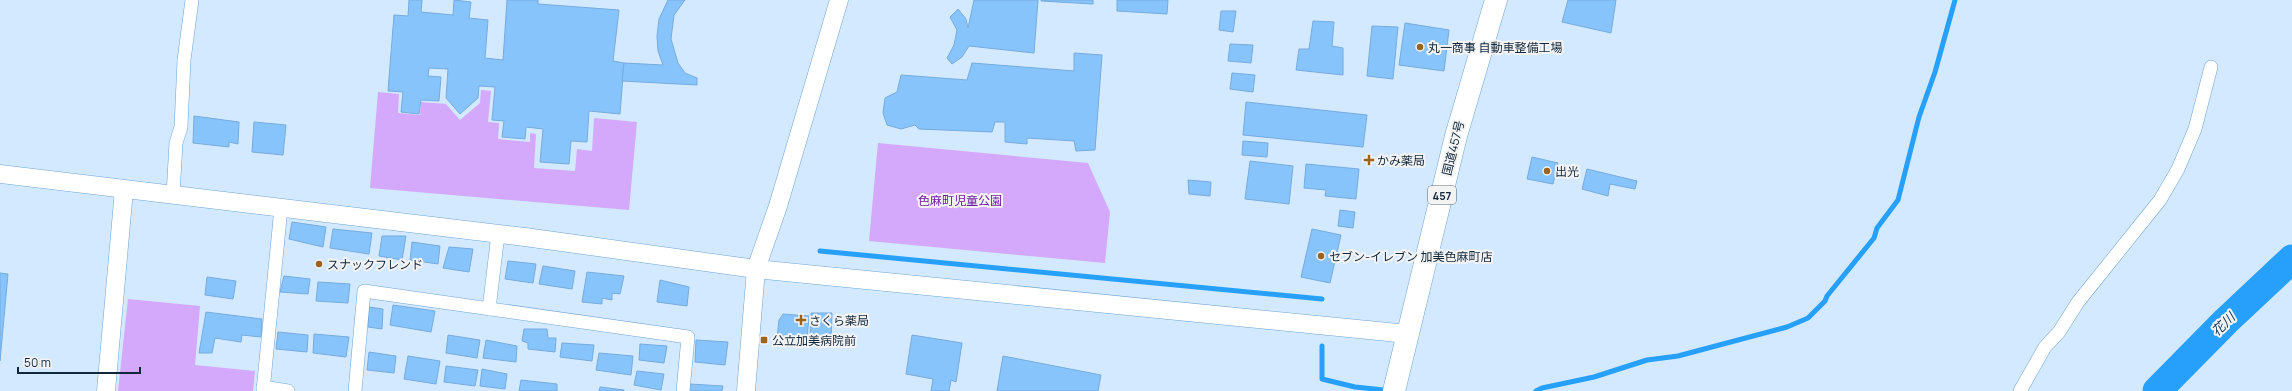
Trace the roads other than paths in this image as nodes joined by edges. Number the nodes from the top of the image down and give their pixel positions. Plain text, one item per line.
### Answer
1 (192, 0) edge
2 (839, 0) edge
3 (1496, 0) edge
4 (2211, 68) dead end
5 (0, 174) edge
6 (124, 190) junction
7 (173, 195) junction
8 (281, 208) junction
9 (498, 234) junction
10 (756, 269) junction
11 (489, 309) junction
12 (1408, 334) junction
13 (263, 389) edge
14 (106, 391) edge
15 (288, 391) edge
16 (355, 391) edge
17 (683, 391) edge
18 (746, 391) edge
19 (1394, 391) edge
20 (2020, 391) edge

1 - 7 street
2 - 10 street
3 - 12 highway, 国道457号 / 457
4 - 20 street
5 - 6 street
6 - 7 street
6 - 14 street
7 - 8 street
8 - 9 street
8 - 13 street
9 - 10 street
9 - 11 street
10 - 12 street
10 - 18 street
11 - 16 street
11 - 17 street
12 - 19 highway, 国道457号 / 457
13 - 15 street

